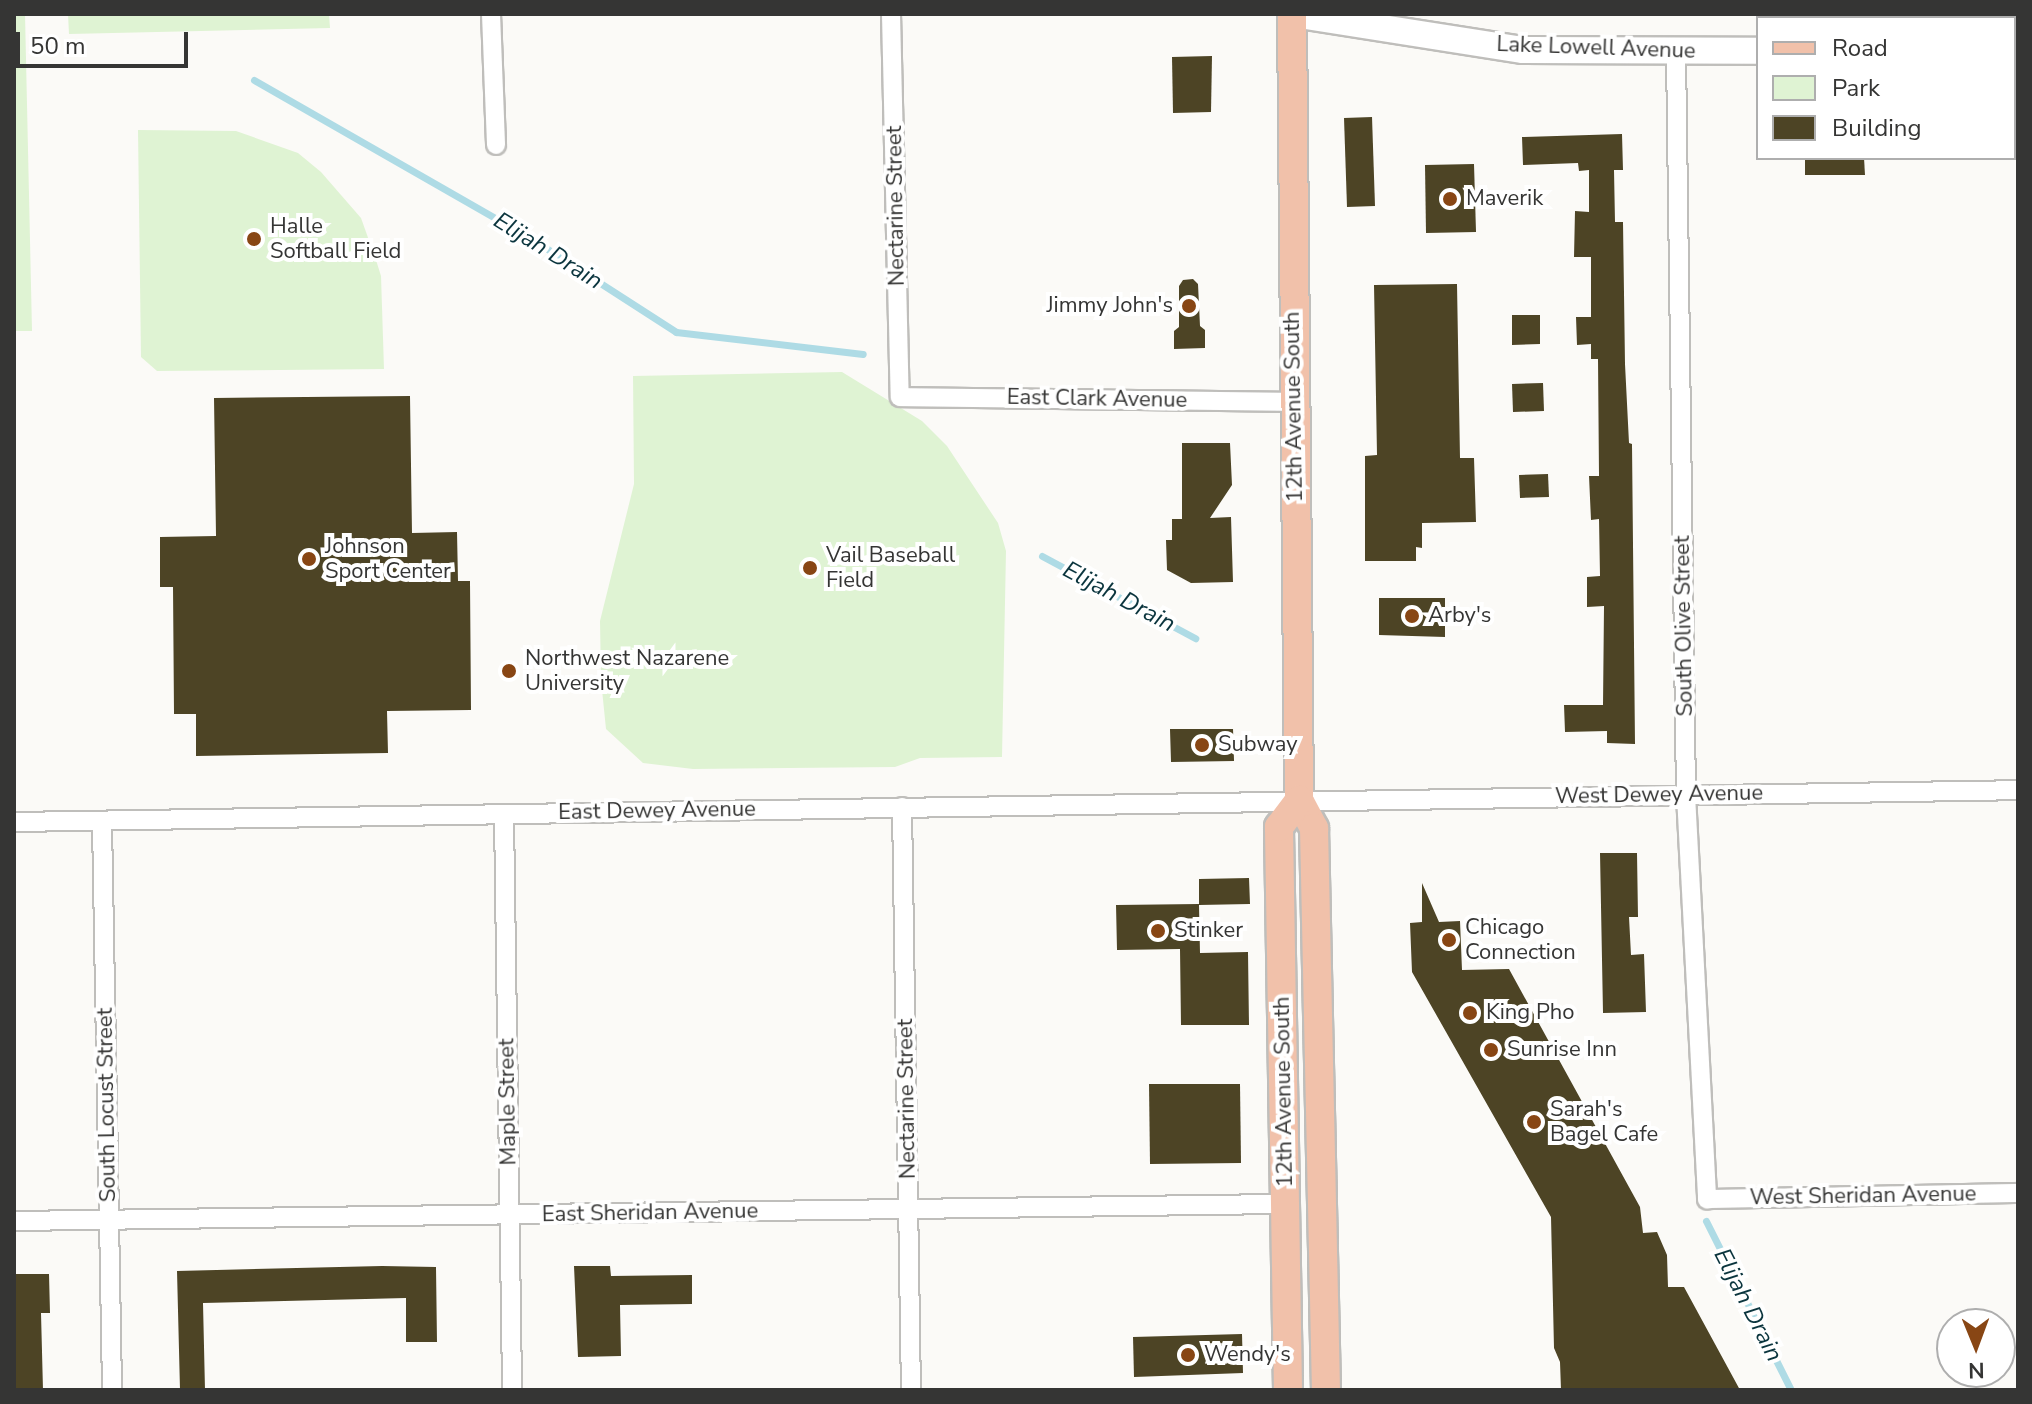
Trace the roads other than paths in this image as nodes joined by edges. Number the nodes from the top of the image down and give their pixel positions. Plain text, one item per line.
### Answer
1 (491, 14) edge
2 (891, 14) edge
3 (1292, 14) edge
4 (1756, 51) edge
5 (1676, 52) junction
6 (496, 145) dead end
7 (900, 397) joint
8 (1293, 402) junction
9 (2018, 790) edge
10 (1686, 795) junction
11 (1299, 800) junction
12 (902, 807) junction
13 (504, 814) junction
14 (102, 821) junction
15 (14, 822) edge
16 (1283, 1050) junction
17 (2018, 1193) edge
18 (1322, 1198) junction
19 (1707, 1199) joint
20 (909, 1209) junction
21 (1286, 1212) junction
22 (509, 1214) junction
23 (109, 1219) junction
24 (14, 1221) edge
25 (112, 1390) edge
26 (512, 1390) edge
27 (911, 1390) edge
28 (1288, 1390) edge
29 (1309, 1390) edge
30 (1326, 1390) edge

1 - 6 street
2 - 7 street, Nectarine Street
3 - 5 main road, Lake Lowell Avenue
3 - 8 main road, 12th Avenue South
4 - 5 main road, Lake Lowell Avenue
5 - 10 street, South Olive Street
7 - 8 street, East Clark Avenue
8 - 11 main road, 12th Avenue South
9 - 10 street, West Dewey Avenue
10 - 11 street, West Dewey Avenue
10 - 19 street, South Olive Street
11 - 12 street, East Dewey Avenue
11 - 16 main road, 12th Avenue South
11 - 18 main road, 12th Avenue South
12 - 13 street, East Dewey Avenue
12 - 20 street, Nectarine Street
13 - 14 street, East Dewey Avenue
13 - 22 street, Maple Street
14 - 15 street, East Dewey Avenue
14 - 23 street, South Locust Street
16 - 18 main road
16 - 21 main road, 12th Avenue South
17 - 19 street, West Sheridan Avenue
18 - 30 main road, 12th Avenue South
20 - 21 street, East Sheridan Avenue
20 - 22 street, East Sheridan Avenue
20 - 27 street, Nectarine Street
21 - 28 main road, 12th Avenue South
21 - 29 main road
22 - 23 street, East Sheridan Avenue
22 - 26 street, Maple Street
23 - 24 street, East Sheridan Avenue
23 - 25 street, South Locust Street

